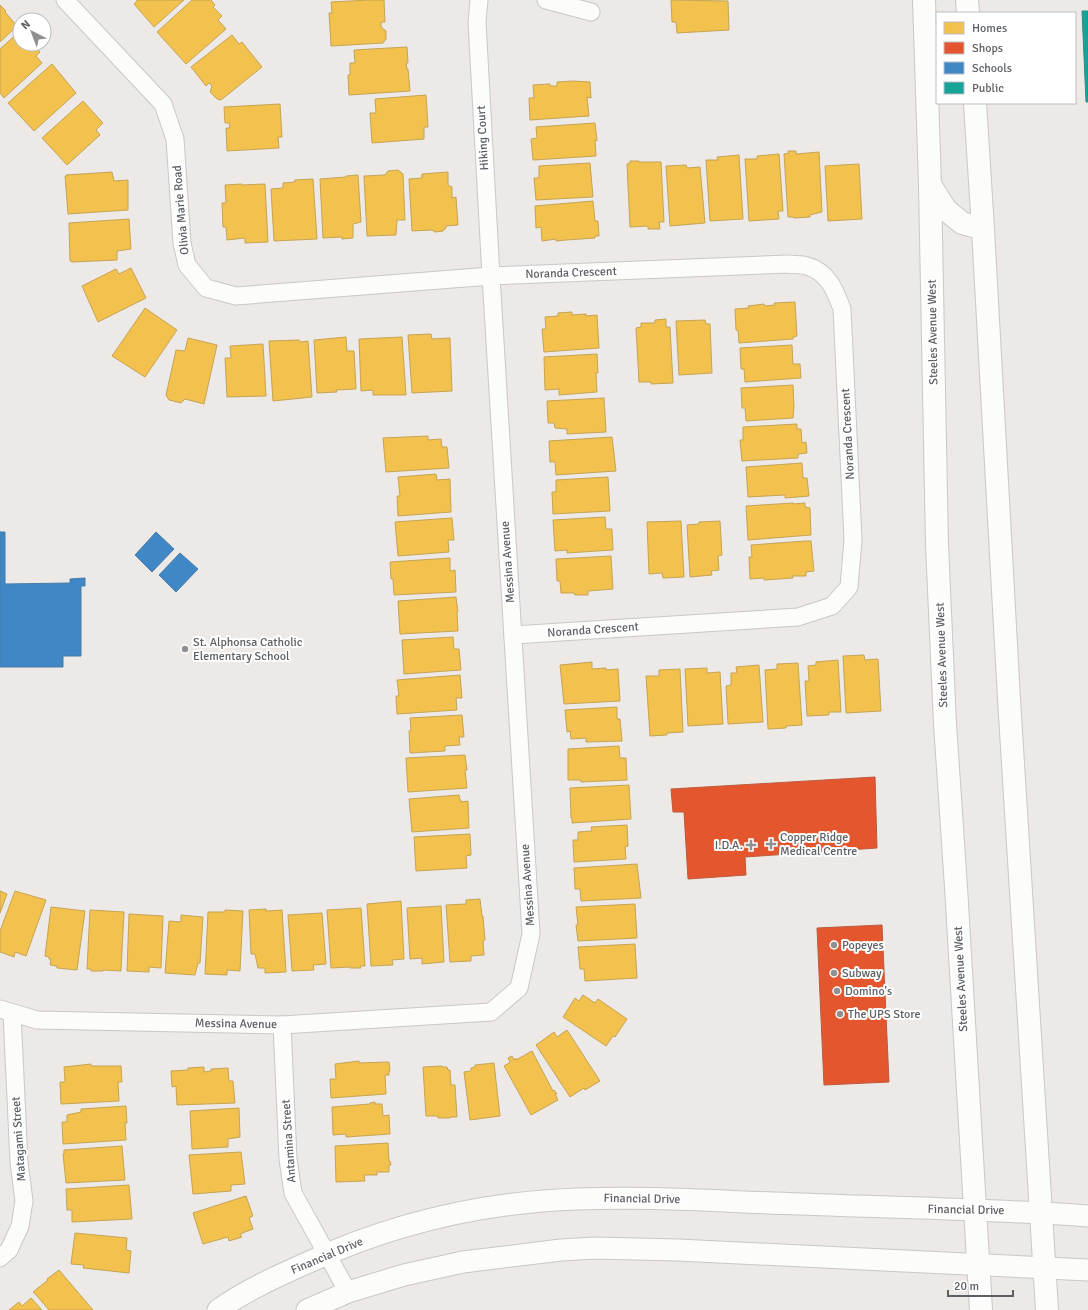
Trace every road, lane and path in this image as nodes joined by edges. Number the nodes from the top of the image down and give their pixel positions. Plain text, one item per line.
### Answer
1 (65, 0) edge
2 (479, 0) edge
3 (546, 0) edge
4 (924, 0) edge
5 (967, 0) edge
6 (591, 12) dead end
7 (968, 12) edge
8 (975, 104) edge
9 (930, 185) junction
10 (983, 229) junction
11 (491, 276) junction
12 (513, 635) junction
13 (6, 1011) edge
14 (282, 1024) junction
15 (975, 1209) junction
16 (1040, 1212) junction
17 (1088, 1216) edge
18 (327, 1254) junction
19 (0, 1258) edge
20 (978, 1266) junction
21 (1044, 1268) junction
22 (1088, 1270) edge
23 (348, 1292) junction
24 (218, 1310) edge
25 (307, 1310) edge
26 (981, 1310) edge
27 (1047, 1310) edge

1 - 11 street, Olivia Marie Road
2 - 11 street, Hiking Court
3 - 6 street
4 - 9 main road, Steeles Avenue West
5 - 7 main road
8 - 10 main road
9 - 10 main road
9 - 15 main road, Steeles Avenue West
10 - 16 main road
11 - 12 street, Messina Avenue
11 - 12 street, Noranda Crescent
12 - 14 street, Messina Avenue
13 - 14 street, Messina Avenue
13 - 19 street, Matagami Street
14 - 18 street, Antamina Street
15 - 16 street, Financial Drive
15 - 18 street, Financial Drive
15 - 20 main road, Steeles Avenue West
16 - 17 street, Financial Drive
16 - 21 main road
18 - 23 street, Antamina Street
18 - 24 street, Financial Drive
20 - 21 street
20 - 23 street
20 - 26 main road, Steeles Avenue West
21 - 22 street
21 - 27 main road
23 - 25 street

